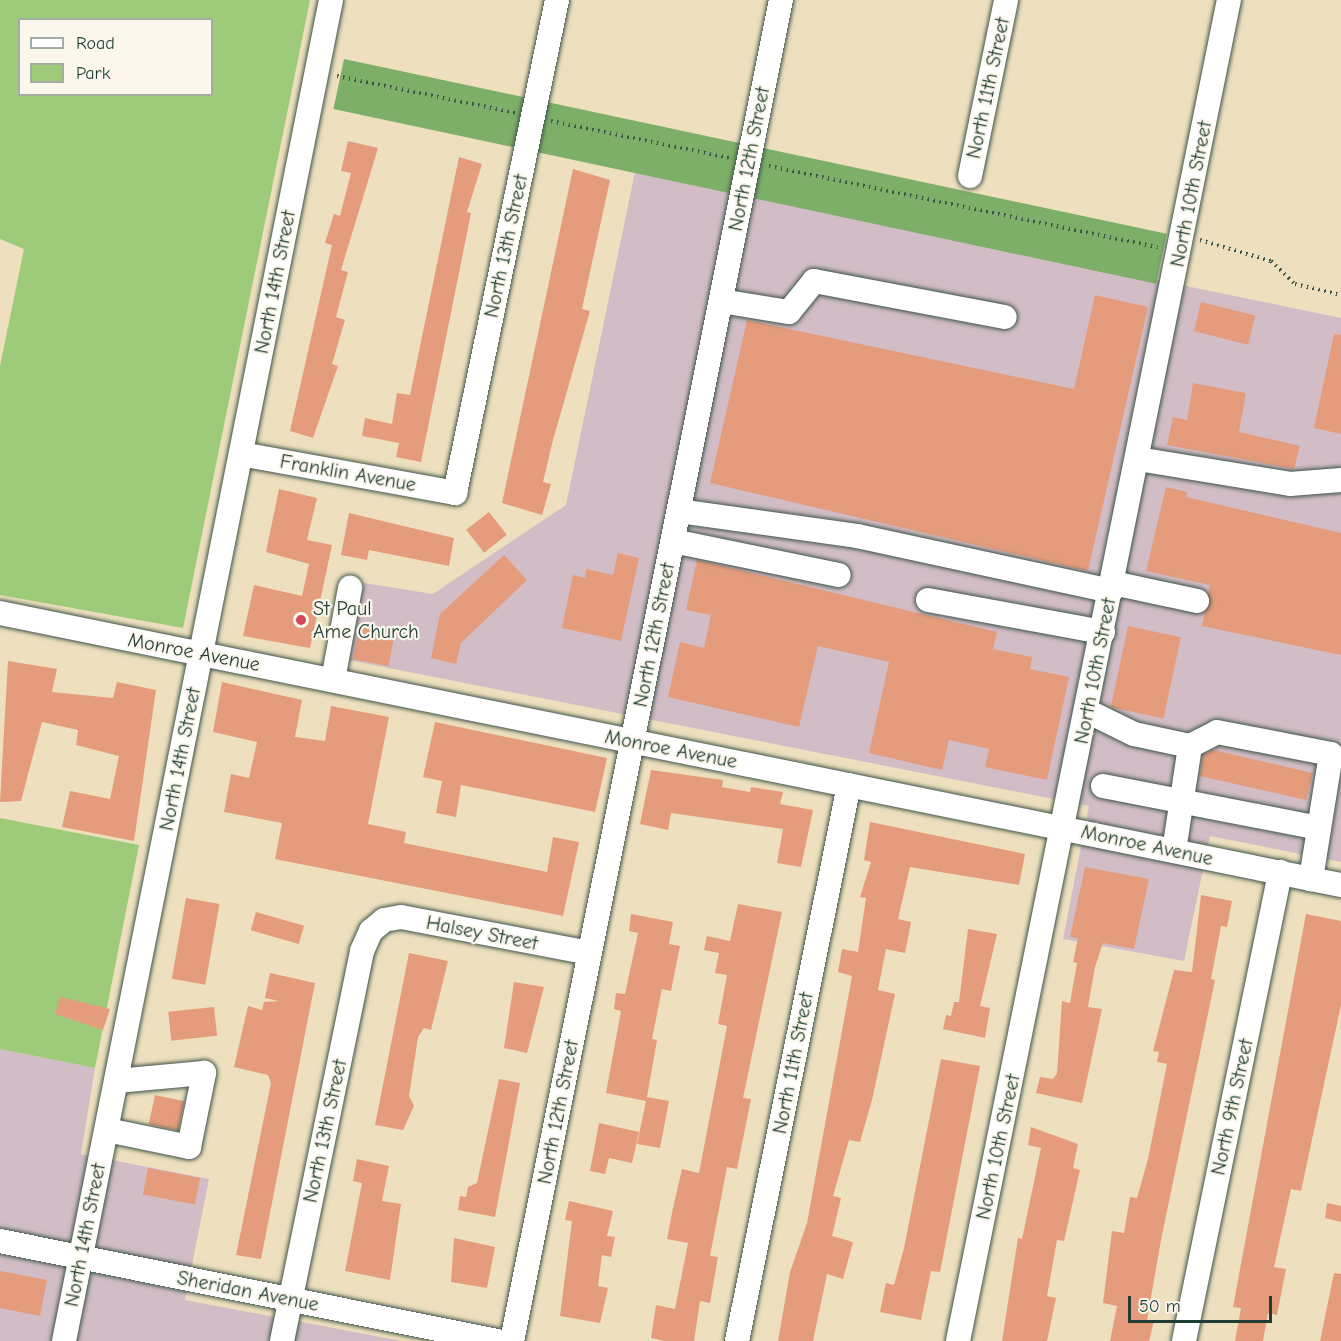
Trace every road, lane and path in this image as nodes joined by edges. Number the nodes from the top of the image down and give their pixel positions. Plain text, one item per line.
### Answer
1 (331, 0) edge
2 (557, 0) edge
3 (781, 0) edge
4 (1006, 0) edge
5 (1230, 0) edge
6 (970, 176) dead end
7 (1182, 235) junction
8 (1341, 295) edge
9 (721, 301) junction
10 (1005, 317) dead end
11 (241, 454) junction
12 (1138, 459) junction
13 (1341, 480) edge
14 (455, 493) joint
15 (679, 510) junction
16 (673, 541) junction
17 (839, 575) dead end
18 (1112, 587) junction
19 (350, 588) dead end
20 (928, 600) dead end
21 (1197, 600) dead end
22 (0, 613) edge
23 (1103, 632) junction
24 (201, 653) junction
25 (333, 680) junction
26 (1087, 711) junction
27 (633, 741) junction
28 (1190, 746) junction
29 (849, 785) junction
30 (1102, 786) dead end
31 (1182, 801) junction
32 (1063, 828) junction
33 (1319, 828) junction
34 (1174, 851) junction
35 (1280, 873) junction
36 (1311, 879) junction
37 (1341, 885) edge
38 (377, 925) joint
39 (590, 953) junction
40 (116, 1081) junction
41 (106, 1130) junction
42 (0, 1241) edge
43 (81, 1258) junction
44 (291, 1300) junction
45 (64, 1341) edge
46 (282, 1341) edge
47 (497, 1341) edge
48 (512, 1341) edge
49 (737, 1341) edge
50 (958, 1341) edge
51 (1184, 1341) edge

1 - 11 street, North 14th Street
2 - 14 street, North 13th Street
3 - 9 street, North 12th Street
4 - 6 street, North 11th Street
5 - 7 street, North 10th Street
7 - 8 path
7 - 12 street, North 10th Street
9 - 10 street
9 - 15 street, North 12th Street
11 - 14 street, Franklin Avenue
11 - 24 street, North 14th Street
12 - 13 street
12 - 18 street, North 10th Street
15 - 16 street, North 12th Street
15 - 18 street
16 - 17 street
16 - 27 street, North 12th Street
18 - 21 street
18 - 23 street, North 10th Street
19 - 25 street
20 - 23 street
22 - 24 street, Monroe Avenue
23 - 26 street, North 10th Street
24 - 25 street, Monroe Avenue
24 - 40 street, North 14th Street
25 - 27 street, Monroe Avenue
26 - 28 street
26 - 32 street, North 10th Street
27 - 29 street, Monroe Avenue
27 - 39 street, North 12th Street
28 - 31 street
28 - 33 street
29 - 32 street, Monroe Avenue
29 - 49 street, North 11th Street
30 - 31 street
31 - 33 street
31 - 34 street
32 - 34 street, Monroe Avenue
32 - 50 street, North 10th Street
33 - 36 street
34 - 35 street, Monroe Avenue
35 - 36 street, Monroe Avenue
35 - 51 street, North 9th Street
36 - 37 street, Monroe Avenue
38 - 39 street, Halsey Street
38 - 44 street, North 13th Street
39 - 48 street, North 12th Street
40 - 41 street, North 14th Street
40 - 41 street
41 - 43 street, North 14th Street
42 - 43 street, Sheridan Avenue
43 - 44 street, Sheridan Avenue
43 - 45 street, North 14th Street
44 - 46 street, North 13th Street
44 - 47 street, Sheridan Avenue

